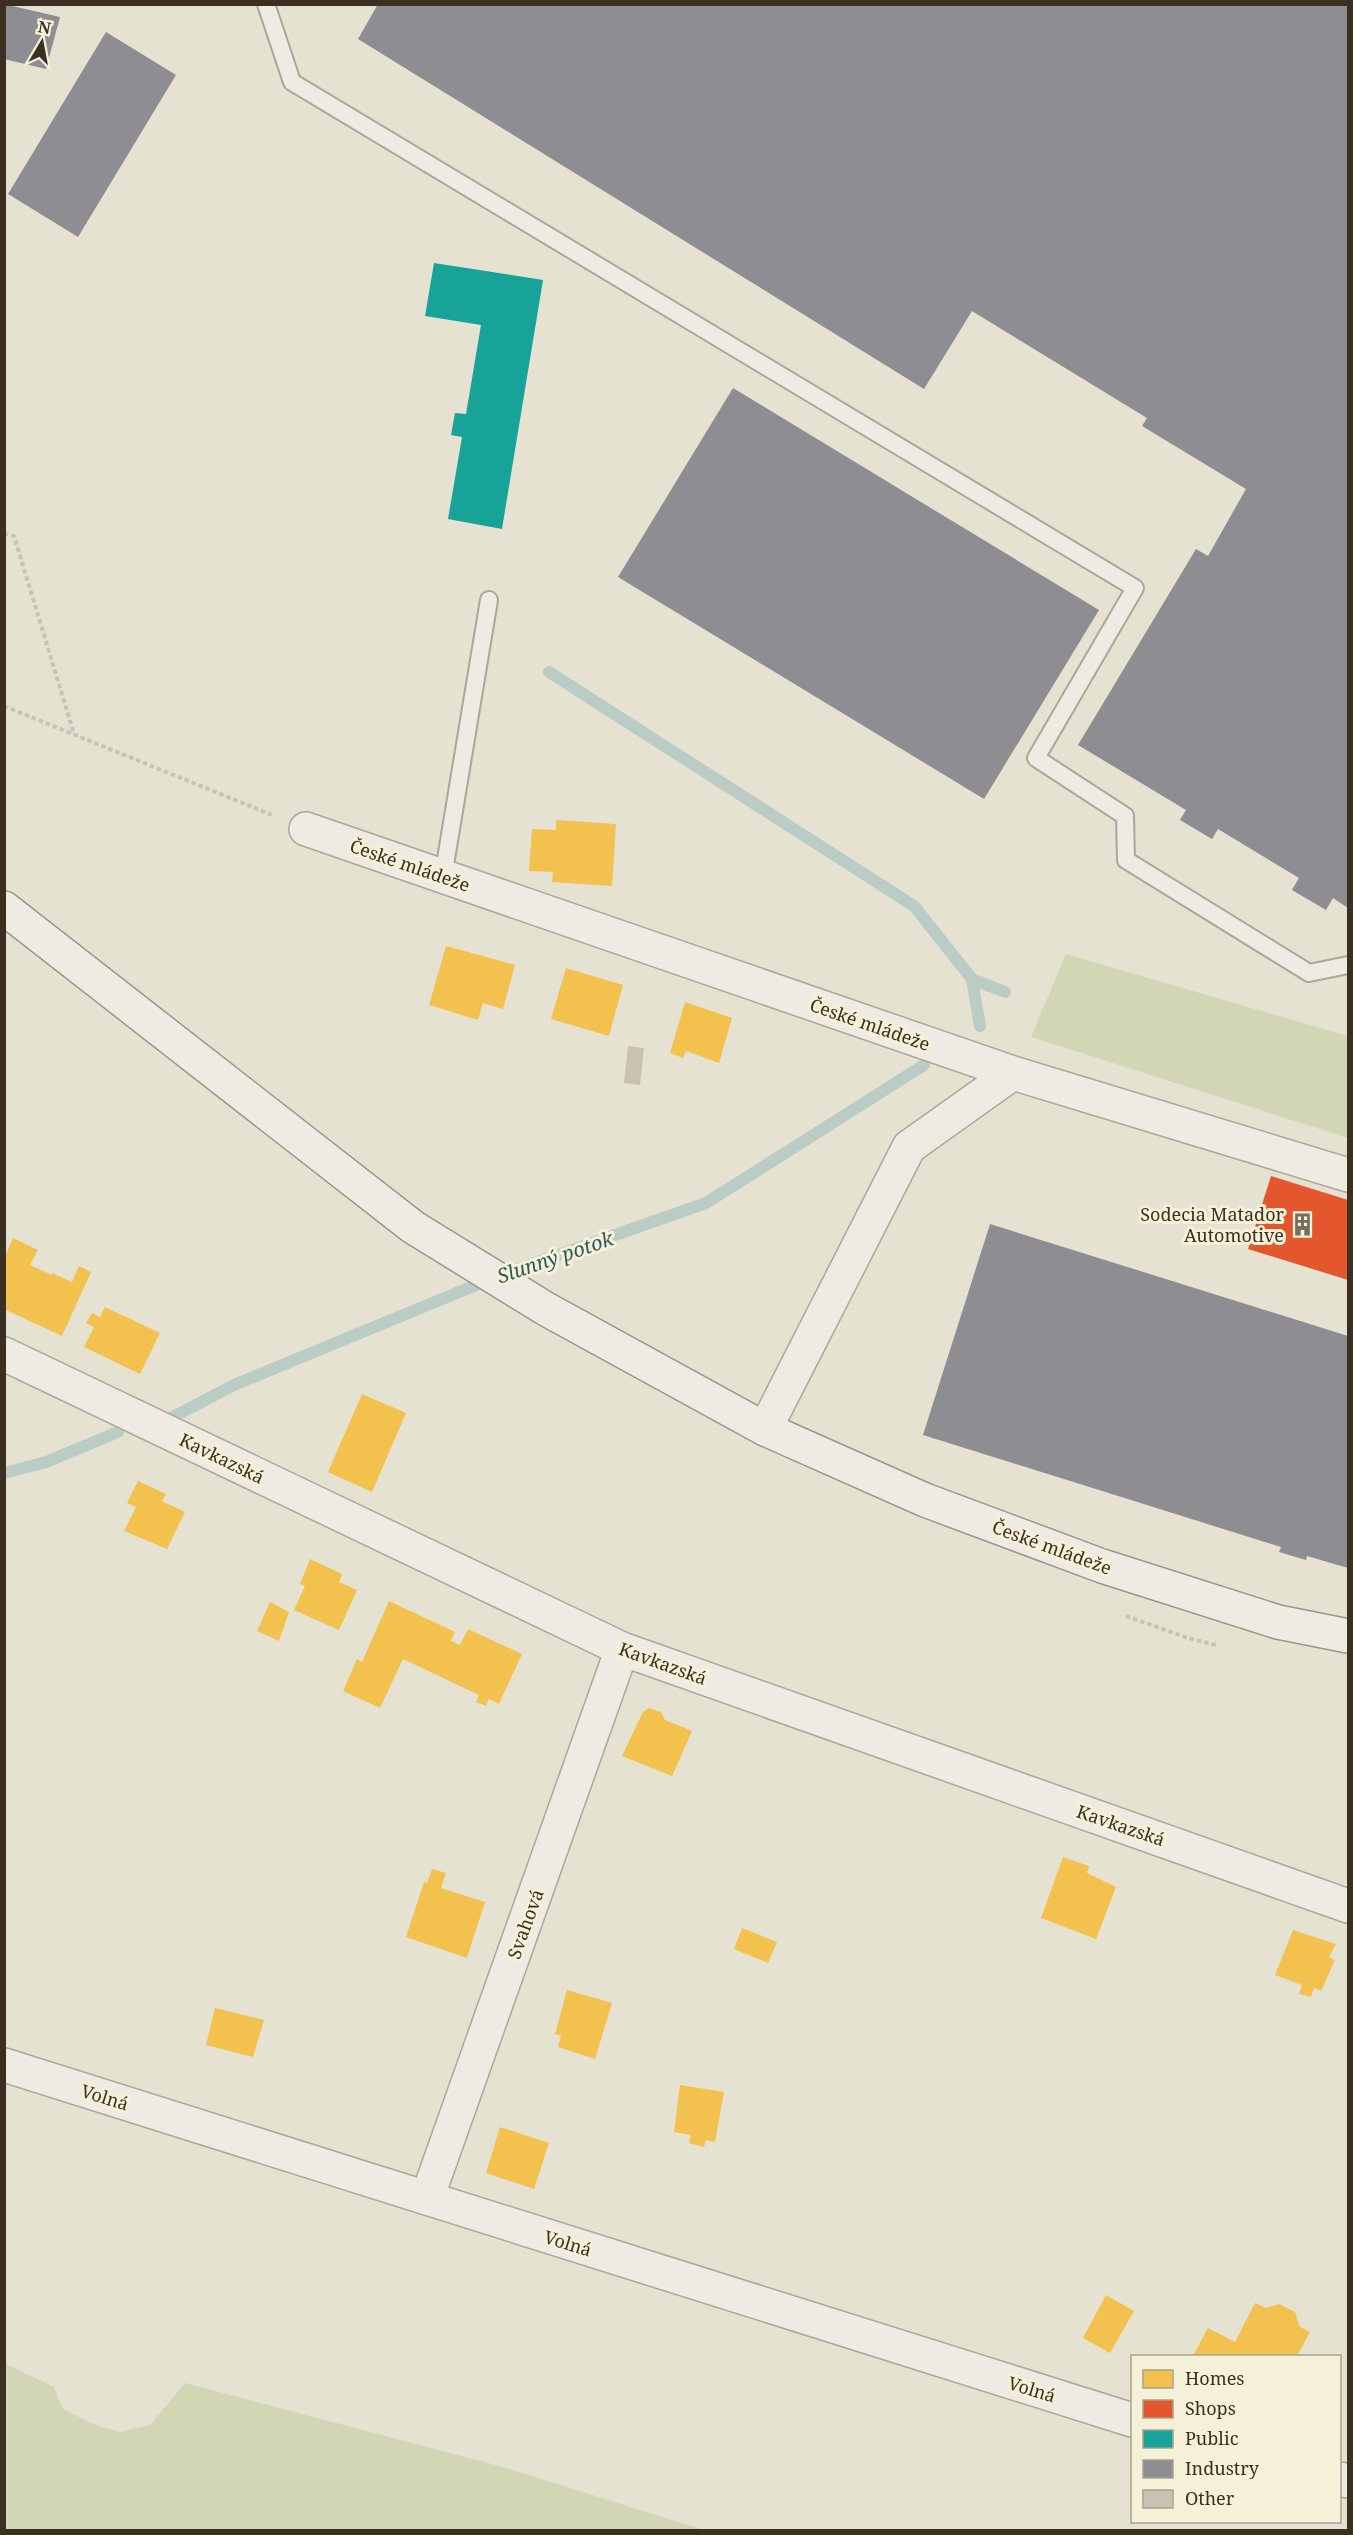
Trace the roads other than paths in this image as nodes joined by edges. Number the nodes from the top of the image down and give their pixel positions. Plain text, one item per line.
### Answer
1 (266, 4) edge
2 (489, 600) dead end
3 (306, 829) road end
4 (443, 877) junction
5 (4, 908) edge
6 (1348, 965) edge
7 (1013, 1073) junction
8 (1348, 1175) edge
9 (4, 1354) edge
10 (765, 1428) junction
11 (1348, 1636) edge
12 (622, 1649) junction
13 (1348, 1906) edge
14 (4, 2065) edge
15 (427, 2198) junction
16 (1131, 2420) edge

1 - 6 lane
2 - 4 lane
3 - 4 street, České mládeže
4 - 7 street, České mládeže
5 - 10 street, České mládeže
7 - 8 street, České mládeže
7 - 10 street
9 - 12 street, Kavkazská
10 - 11 street, České mládeže
12 - 13 street, Kavkazská
12 - 15 street, Svahová
14 - 15 street, Volná
15 - 16 street, Volná

